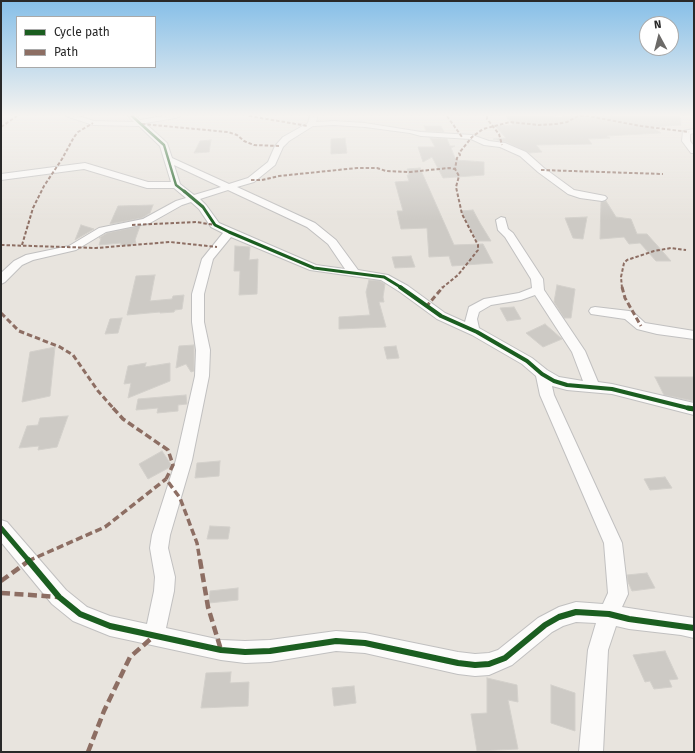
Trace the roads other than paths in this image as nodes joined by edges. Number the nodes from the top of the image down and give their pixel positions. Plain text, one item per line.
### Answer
1 (166, 151) edge
2 (277, 151) edge
3 (516, 151) edge
4 (168, 159) junction
5 (1, 177) edge
6 (176, 185) junction
7 (230, 187) junction
8 (193, 198) junction
9 (602, 198) dead end
10 (501, 220) dead end
11 (229, 232) junction
12 (354, 273) junction
13 (1, 280) edge
14 (538, 290) junction
15 (595, 311) dead end
16 (473, 330) junction
17 (694, 336) edge
18 (542, 374) junction
19 (593, 388) junction
20 (694, 409) edge
21 (1, 528) edge
22 (609, 614) junction
23 (694, 628) edge
24 (154, 636) junction
25 (591, 752) edge

1 - 4 street
2 - 7 street
3 - 9 street
4 - 6 street
4 - 7 street
5 - 6 street
6 - 8 street
7 - 8 street
7 - 12 street
8 - 11 street
8 - 13 street
10 - 14 street
11 - 12 street
11 - 24 street
12 - 16 street
14 - 16 street
14 - 19 street
15 - 17 street
16 - 18 street
18 - 19 street
18 - 22 street
19 - 20 street
21 - 24 street
22 - 23 street
22 - 24 street
22 - 25 street

